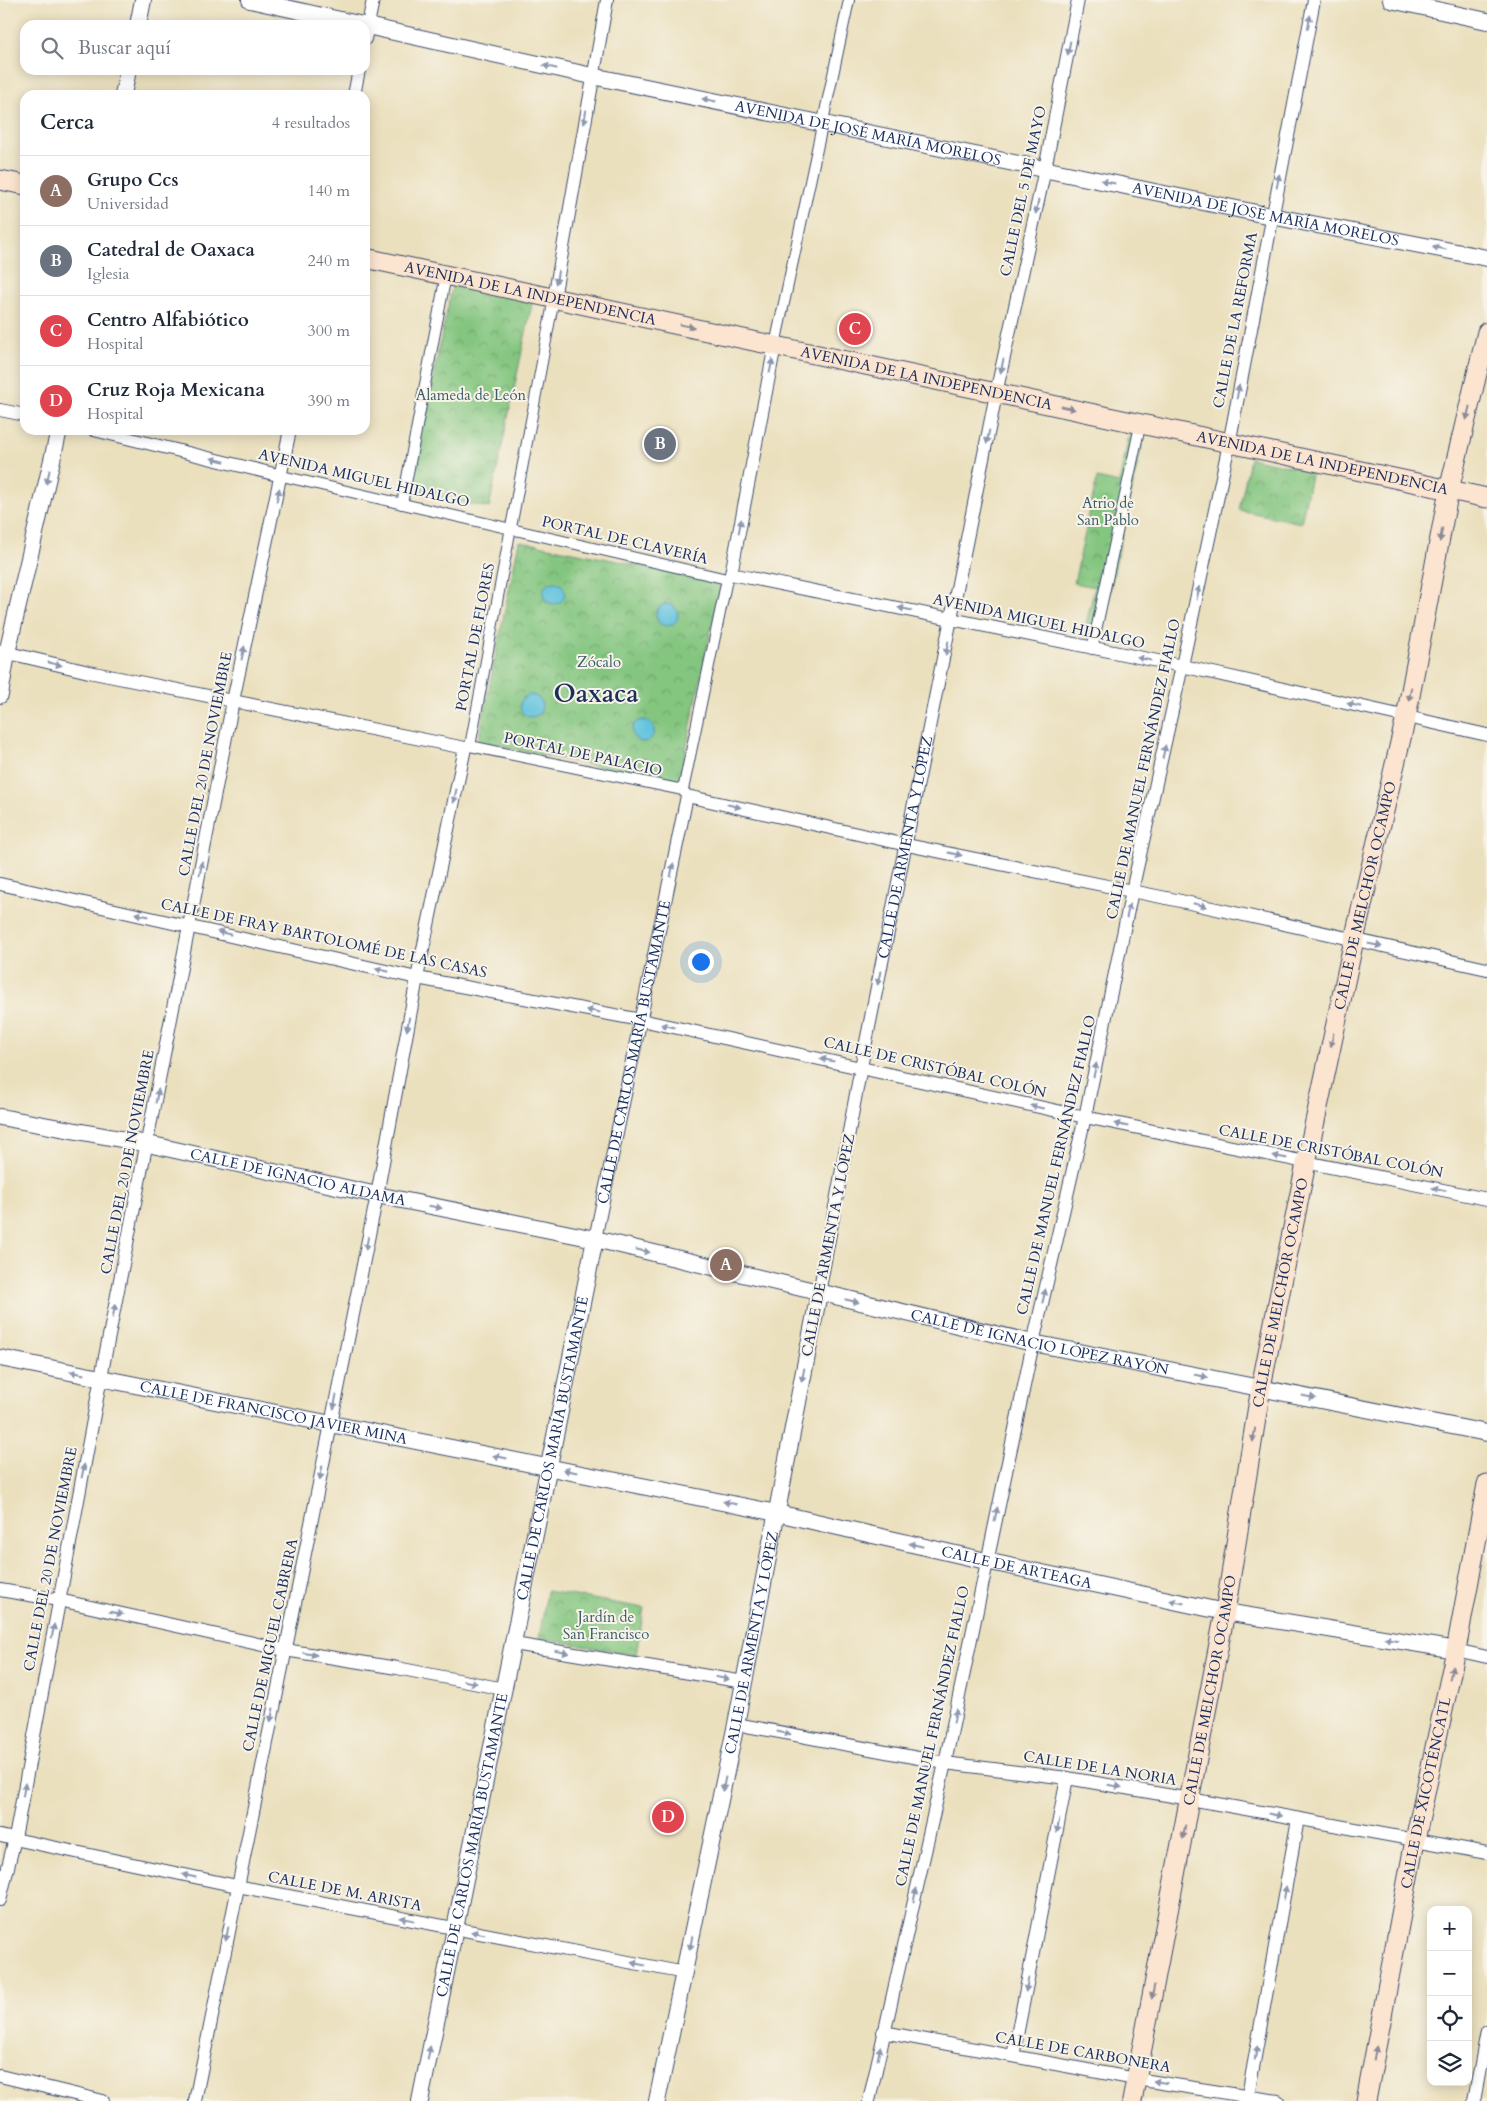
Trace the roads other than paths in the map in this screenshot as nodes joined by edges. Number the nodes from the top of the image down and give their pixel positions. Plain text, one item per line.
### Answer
1 (143, 0) edge
2 (250, 0) edge
3 (373, 0) edge
4 (607, 0) edge
5 (849, 0) edge
6 (1078, 0) edge
7 (1314, 0) edge
8 (1391, 0) edge
9 (139, 20) edge
10 (322, 20) edge
11 (369, 20) edge
12 (1487, 21) edge
13 (370, 33) edge
14 (127, 75) edge
15 (358, 75) edge
16 (592, 76) junction
17 (124, 90) edge
18 (355, 90) edge
19 (823, 122) junction
20 (1046, 169) junction
21 (0, 180) edge
22 (20, 184) edge
23 (1272, 216) junction
24 (1487, 258) edge
25 (370, 259) edge
26 (446, 275) junction
27 (554, 298) junction
28 (1487, 332) edge
29 (775, 345) junction
30 (997, 391) junction
31 (0, 410) edge
32 (20, 414) edge
33 (1141, 422) junction
34 (58, 435) edge
35 (114, 435) edge
36 (289, 435) edge
37 (1229, 441) junction
38 (282, 476) junction
39 (1450, 488) junction
40 (1487, 498) edge
41 (402, 504) junction
42 (510, 529) junction
43 (729, 577) junction
44 (952, 619) junction
45 (1092, 649) junction
46 (4, 652) edge
47 (1182, 666) junction
48 (0, 694) edge
49 (233, 701) junction
50 (1406, 717) junction
51 (1487, 735) edge
52 (467, 747) junction
53 (685, 793) junction
54 (907, 844) junction
55 (0, 884) edge
56 (1132, 890) junction
57 (189, 925) junction
58 (1354, 940) junction
59 (1487, 969) edge
60 (417, 978) junction
61 (641, 1020) junction
62 (861, 1067) junction
63 (0, 1117) edge
64 (1085, 1118) junction
65 (148, 1144) junction
66 (1306, 1163) junction
67 (376, 1195) junction
68 (1487, 1198) edge
69 (595, 1239) junction
70 (819, 1293) junction
71 (1033, 1343) junction
72 (0, 1358) edge
73 (101, 1377) junction
74 (1262, 1387) junction
75 (331, 1425) junction
76 (1487, 1433) edge
77 (548, 1466) junction
78 (1487, 1484) edge
79 (777, 1513) junction
80 (986, 1561) junction
81 (0, 1590) edge
82 (59, 1600) junction
83 (1225, 1612) junction
84 (514, 1644) junction
85 (285, 1650) junction
86 (1456, 1650) junction
87 (1487, 1657) edge
88 (744, 1682) junction
89 (504, 1689) junction
90 (736, 1724) junction
91 (945, 1763) junction
92 (1067, 1778) junction
93 (1190, 1799) junction
94 (1298, 1819) junction
95 (0, 1836) edge
96 (15, 1838) junction
97 (1415, 1840) junction
98 (1487, 1854) edge
99 (237, 1886) junction
100 (0, 1900) edge
101 (455, 1929) junction
102 (685, 1973) junction
103 (1487, 2031) edge
104 (883, 2032) junction
105 (1013, 2056) junction
106 (0, 2076) edge
107 (1136, 2079) junction
108 (1247, 2098) edge
109 (103, 2101) edge
110 (195, 2101) edge
111 (420, 2101) edge
112 (657, 2101) edge
113 (869, 2101) edge
114 (1132, 2101) edge
115 (1278, 2101) edge
116 (1366, 2101) edge
117 (1474, 2101) edge

1 - 9 street
2 - 10 street, AVENIDA DE JOSÉ MARÍA MORELOS
3 - 11 street
4 - 16 street
5 - 19 street
6 -> 20 street, CALLE DEL 5 DE MAYO
23 -> 7 street, CALLE DE LA REFORMA
8 - 12 street
16 -> 13 street, AVENIDA DE JOSÉ MARÍA MORELOS
14 - 17 street
15 - 18 street
19 -> 16 street, AVENIDA DE JOSÉ MARÍA MORELOS
16 -> 27 street
19 - 20 street, AVENIDA DE JOSÉ MARÍA MORELOS
19 - 29 street
23 -> 20 street, AVENIDA DE JOSÉ MARÍA MORELOS
20 -> 30 street, CALLE DEL 5 DE MAYO
21 - 22 main road
24 -> 23 street, AVENIDA DE JOSÉ MARÍA MORELOS
37 -> 23 street, CALLE DE LA REFORMA
25 - 26 main road, AVENIDA DE LA INDEPENDENCIA
26 - 27 main road, AVENIDA DE LA INDEPENDENCIA
26 - 41 street
27 -> 29 main road, AVENIDA DE LA INDEPENDENCIA
27 - 42 street, PORTAL DE FLORES
28 -> 39 main road, CALLE DE MELCHOR OCAMPO
29 - 30 main road, AVENIDA DE LA INDEPENDENCIA
43 -> 29 street
30 -> 33 main road, AVENIDA DE LA INDEPENDENCIA
30 -> 44 street, CALLE DE ARMENTA Y LÓPEZ
31 - 32 street
33 - 37 main road, AVENIDA DE LA INDEPENDENCIA
33 - 45 street
34 -> 46 street
38 -> 35 street, AVENIDA MIGUEL HIDALGO
36 - 38 street, CALLE DEL 20 DE NOVIEMBRE
37 - 39 main road, AVENIDA DE LA INDEPENDENCIA
47 -> 37 street, CALLE DE MANUEL FERNÁNDEZ FIALLO
38 - 41 street, AVENIDA MIGUEL HIDALGO
49 -> 38 street, CALLE DEL 20 DE NOVIEMBRE
39 - 40 main road, AVENIDA DE LA INDEPENDENCIA
39 -> 50 main road, CALLE DE MELCHOR OCAMPO
41 - 42 street, AVENIDA MIGUEL HIDALGO
42 - 43 street, PORTAL DE CLAVERÍA
42 - 52 street, PORTAL DE FLORES
44 -> 43 street, AVENIDA MIGUEL HIDALGO
43 - 53 street
44 - 45 street, AVENIDA MIGUEL HIDALGO
44 -> 54 street, CALLE DE ARMENTA Y LÓPEZ
47 -> 45 street, AVENIDA MIGUEL HIDALGO
46 - 48 street
46 -> 49 street
50 -> 47 street, AVENIDA MIGUEL HIDALGO
56 -> 47 street, CALLE DE MANUEL FERNÁNDEZ FIALLO
49 - 52 street
57 -> 49 street, CALLE DEL 20 DE NOVIEMBRE
50 - 51 street, AVENIDA MIGUEL HIDALGO
50 - 58 main road, CALLE DE MELCHOR OCAMPO
52 - 53 street, PORTAL DE PALACIO
52 -> 60 street, CALLE DE MIGUEL CABRERA
53 -> 54 street
61 -> 53 street, CALLE DE CARLOS MARÍA BUSTAMANTE
54 -> 56 street
54 -> 62 street, CALLE DE ARMENTA Y LÓPEZ
57 -> 55 street, CALLE DE FRAY BARTOLOMÉ DE LAS CASAS
56 -> 58 street
64 -> 56 street, CALLE DE MANUEL FERNÁNDEZ FIALLO
60 -> 57 street, CALLE DE FRAY BARTOLOMÉ DE LAS CASAS
65 -> 57 street, CALLE DEL 20 DE NOVIEMBRE
58 -> 59 street
58 -> 66 main road, CALLE DE MELCHOR OCAMPO
61 -> 60 street, CALLE DE FRAY BARTOLOMÉ DE LAS CASAS
60 -> 67 street, CALLE DE MIGUEL CABRERA
62 -> 61 street, CALLE DE CRISTÓBAL COLÓN
61 - 69 street, CALLE DE CARLOS MARÍA BUSTAMANTE
64 -> 62 street, CALLE DE CRISTÓBAL COLÓN
62 - 70 street, CALLE DE ARMENTA Y LÓPEZ
63 - 65 street, CALLE DE IGNACIO ALDAMA
66 -> 64 street, CALLE DE CRISTÓBAL COLÓN
71 -> 64 street, CALLE DE MANUEL FERNÁNDEZ FIALLO
65 - 67 street, CALLE DE IGNACIO ALDAMA
73 -> 65 street, CALLE DEL 20 DE NOVIEMBRE
68 -> 66 street, CALLE DE CRISTÓBAL COLÓN
66 - 74 main road, CALLE DE MELCHOR OCAMPO
67 -> 69 street, CALLE DE IGNACIO ALDAMA
67 -> 75 street, CALLE DE MIGUEL CABRERA
69 -> 70 street, CALLE DE IGNACIO LÓPEZ RAYÓN
69 - 77 street, CALLE DE CARLOS MARÍA BUSTAMANTE
70 -> 71 street, CALLE DE IGNACIO LÓPEZ RAYÓN
70 -> 79 street, CALLE DE ARMENTA Y LÓPEZ
71 -> 74 street, CALLE DE IGNACIO LÓPEZ RAYÓN
80 -> 71 street, CALLE DE MANUEL FERNÁNDEZ FIALLO
73 -> 72 street, CALLE DE FRANCISCO JAVIER MINA
73 - 75 street, CALLE DE FRANCISCO JAVIER MINA
82 -> 73 street, CALLE DEL 20 DE NOVIEMBRE
74 -> 76 street, CALLE DE IGNACIO LÓPEZ RAYÓN
74 -> 83 main road, CALLE DE MELCHOR OCAMPO
77 -> 75 street, CALLE DE FRANCISCO JAVIER MINA
75 -> 85 street, CALLE DE MIGUEL CABRERA
79 -> 77 street, CALLE DE ARTEAGA
77 - 84 street, CALLE DE CARLOS MARÍA BUSTAMANTE
78 - 86 main road, CALLE DE XICOTÉNCATL
80 -> 79 street, CALLE DE ARTEAGA
79 - 88 street, CALLE DE ARMENTA Y LÓPEZ
83 -> 80 street, CALLE DE ARTEAGA
91 -> 80 street, CALLE DE MANUEL FERNÁNDEZ FIALLO
81 - 82 street
82 -> 85 street
96 -> 82 street, CALLE DEL 20 DE NOVIEMBRE
86 -> 83 street, CALLE DE ARTEAGA
83 - 93 main road, CALLE DE MELCHOR OCAMPO
84 -> 88 street
84 - 89 street, CALLE DE CARLOS MARÍA BUSTAMANTE
85 -> 89 street
85 -> 99 street, CALLE DE MIGUEL CABRERA
86 - 87 street, CALLE DE ARTEAGA
97 -> 86 main road, CALLE DE XICOTÉNCATL
88 - 90 street, CALLE DE ARMENTA Y LÓPEZ
89 - 101 street, CALLE DE CARLOS MARÍA BUSTAMANTE
90 -> 91 street, CALLE DE LA NORIA
90 -> 102 street, CALLE DE ARMENTA Y LÓPEZ
91 - 92 street, CALLE DE LA NORIA
104 -> 91 street, CALLE DE MANUEL FERNÁNDEZ FIALLO
92 -> 93 street, CALLE DE LA NORIA
92 -> 105 street
93 -> 94 street, CALLE DE LA NORIA
93 -> 107 main road, CALLE DE MELCHOR OCAMPO
94 - 97 street, CALLE DE LA NORIA
108 -> 94 street
95 - 96 street, CALLE DE M. ARISTA
99 -> 96 street, CALLE DE M. ARISTA
96 - 100 street, CALLE DEL 20 DE NOVIEMBRE
97 - 98 street, CALLE DE LA NORIA
116 -> 97 main road, CALLE DE XICOTÉNCATL
101 -> 99 street, CALLE DE M. ARISTA
99 -> 110 street, CALLE DE MIGUEL CABRERA
102 -> 101 street, CALLE DE M. ARISTA
111 -> 101 street, CALLE DE CARLOS MARÍA BUSTAMANTE
102 - 112 street, CALLE DE ARMENTA Y LÓPEZ
103 - 117 street
104 - 105 street, CALLE DE CARBONERA
113 -> 104 street, CALLE DE MANUEL FERNÁNDEZ FIALLO
105 - 107 street, CALLE DE CARBONERA
106 - 109 street
108 -> 107 street, CALLE DE CARBONERA
107 - 114 main road, CALLE DE MELCHOR OCAMPO
108 - 115 street, CALLE DE CARBONERA

